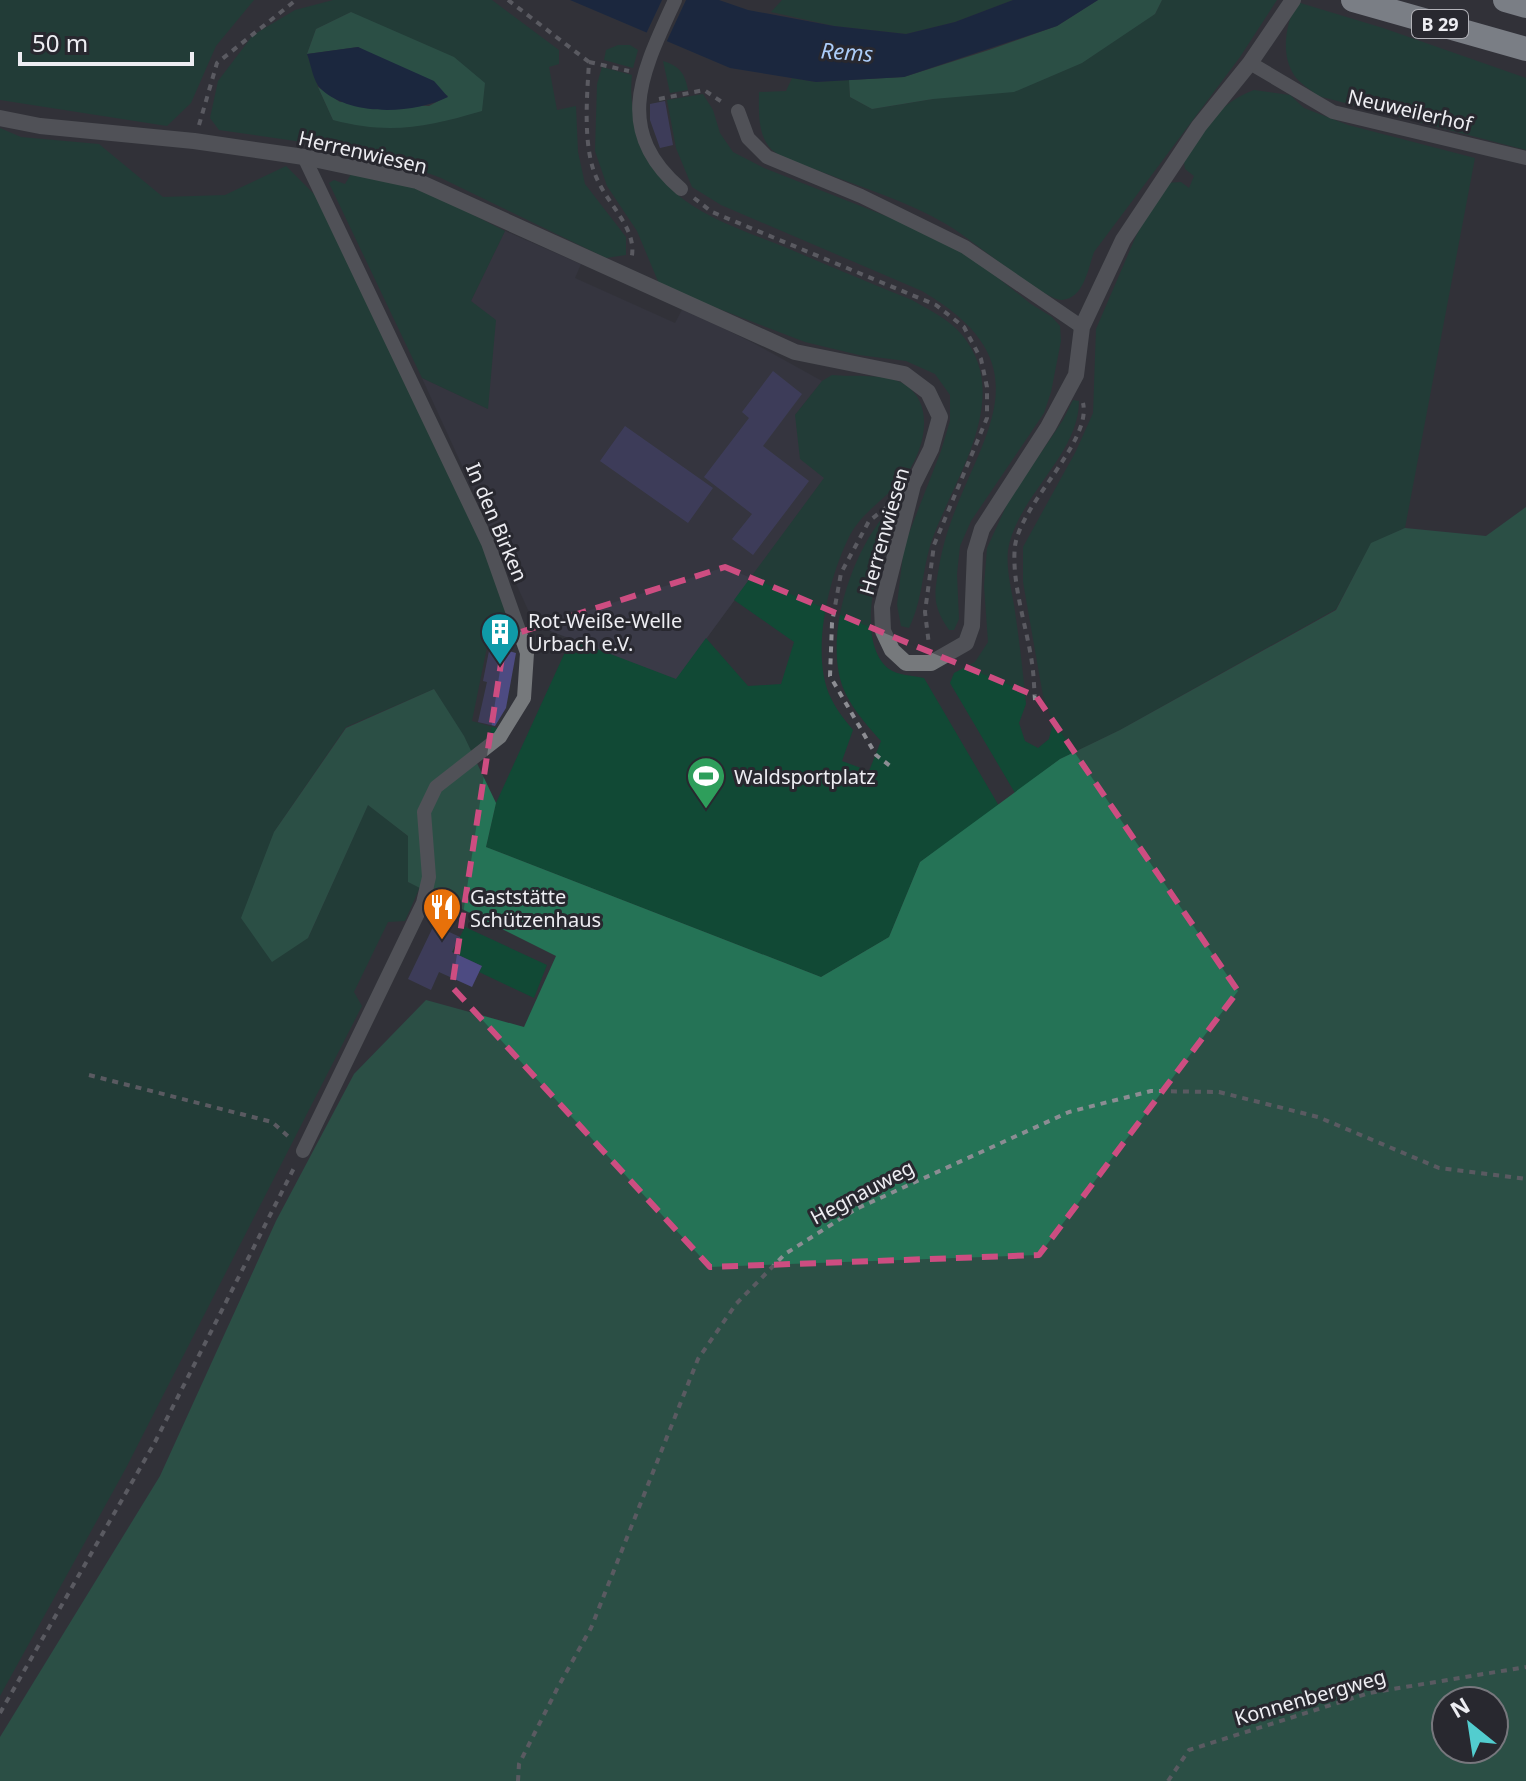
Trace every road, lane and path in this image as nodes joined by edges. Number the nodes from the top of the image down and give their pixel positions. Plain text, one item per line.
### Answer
1 (296, 0) edge
2 (508, 0) edge
3 (675, 0) edge
4 (1293, 0) edge
5 (1353, 0) edge
6 (1505, 0) edge
7 (1526, 6) edge
8 (1526, 49) edge
9 (589, 62) junction
10 (1250, 63) junction
11 (644, 74) junction
12 (638, 103) junction
13 (738, 111) joint
14 (0, 118) edge
15 (194, 141) junction
16 (304, 157) junction
17 (1526, 158) edge
18 (681, 189) dead end
19 (627, 278) junction
20 (1082, 327) junction
21 (1085, 414) dead end
22 (913, 485) junction
23 (1035, 700) dead end
24 (894, 769) dead end
25 (89, 1075) dead end
26 (303, 1151) junction
27 (1526, 1179) edge
28 (1526, 1667) edge
29 (0, 1713) edge
30 (518, 1781) edge
31 (1168, 1781) edge

1 - 15 path
2 - 9 path
3 - 11 lane
4 - 10 street, Herrenwiesen
5 - 8 highway, B 29
6 - 7 highway
9 - 11 path
9 - 19 path
10 - 17 lane, Neuweilerhof
10 - 20 street, Herrenwiesen
11 - 12 lane
12 - 13 path
12 - 18 lane
13 - 20 lane
14 - 15 street, Herrenwiesen
15 - 16 street, Herrenwiesen
16 - 19 street, Herrenwiesen
16 - 26 lane, In den Birken
19 - 22 street, Herrenwiesen
20 - 22 street, Herrenwiesen
21 - 23 path
22 - 24 path
25 - 26 path
26 - 29 path
27 - 30 path, Hegnauweg
28 - 31 path, Konnenbergweg

